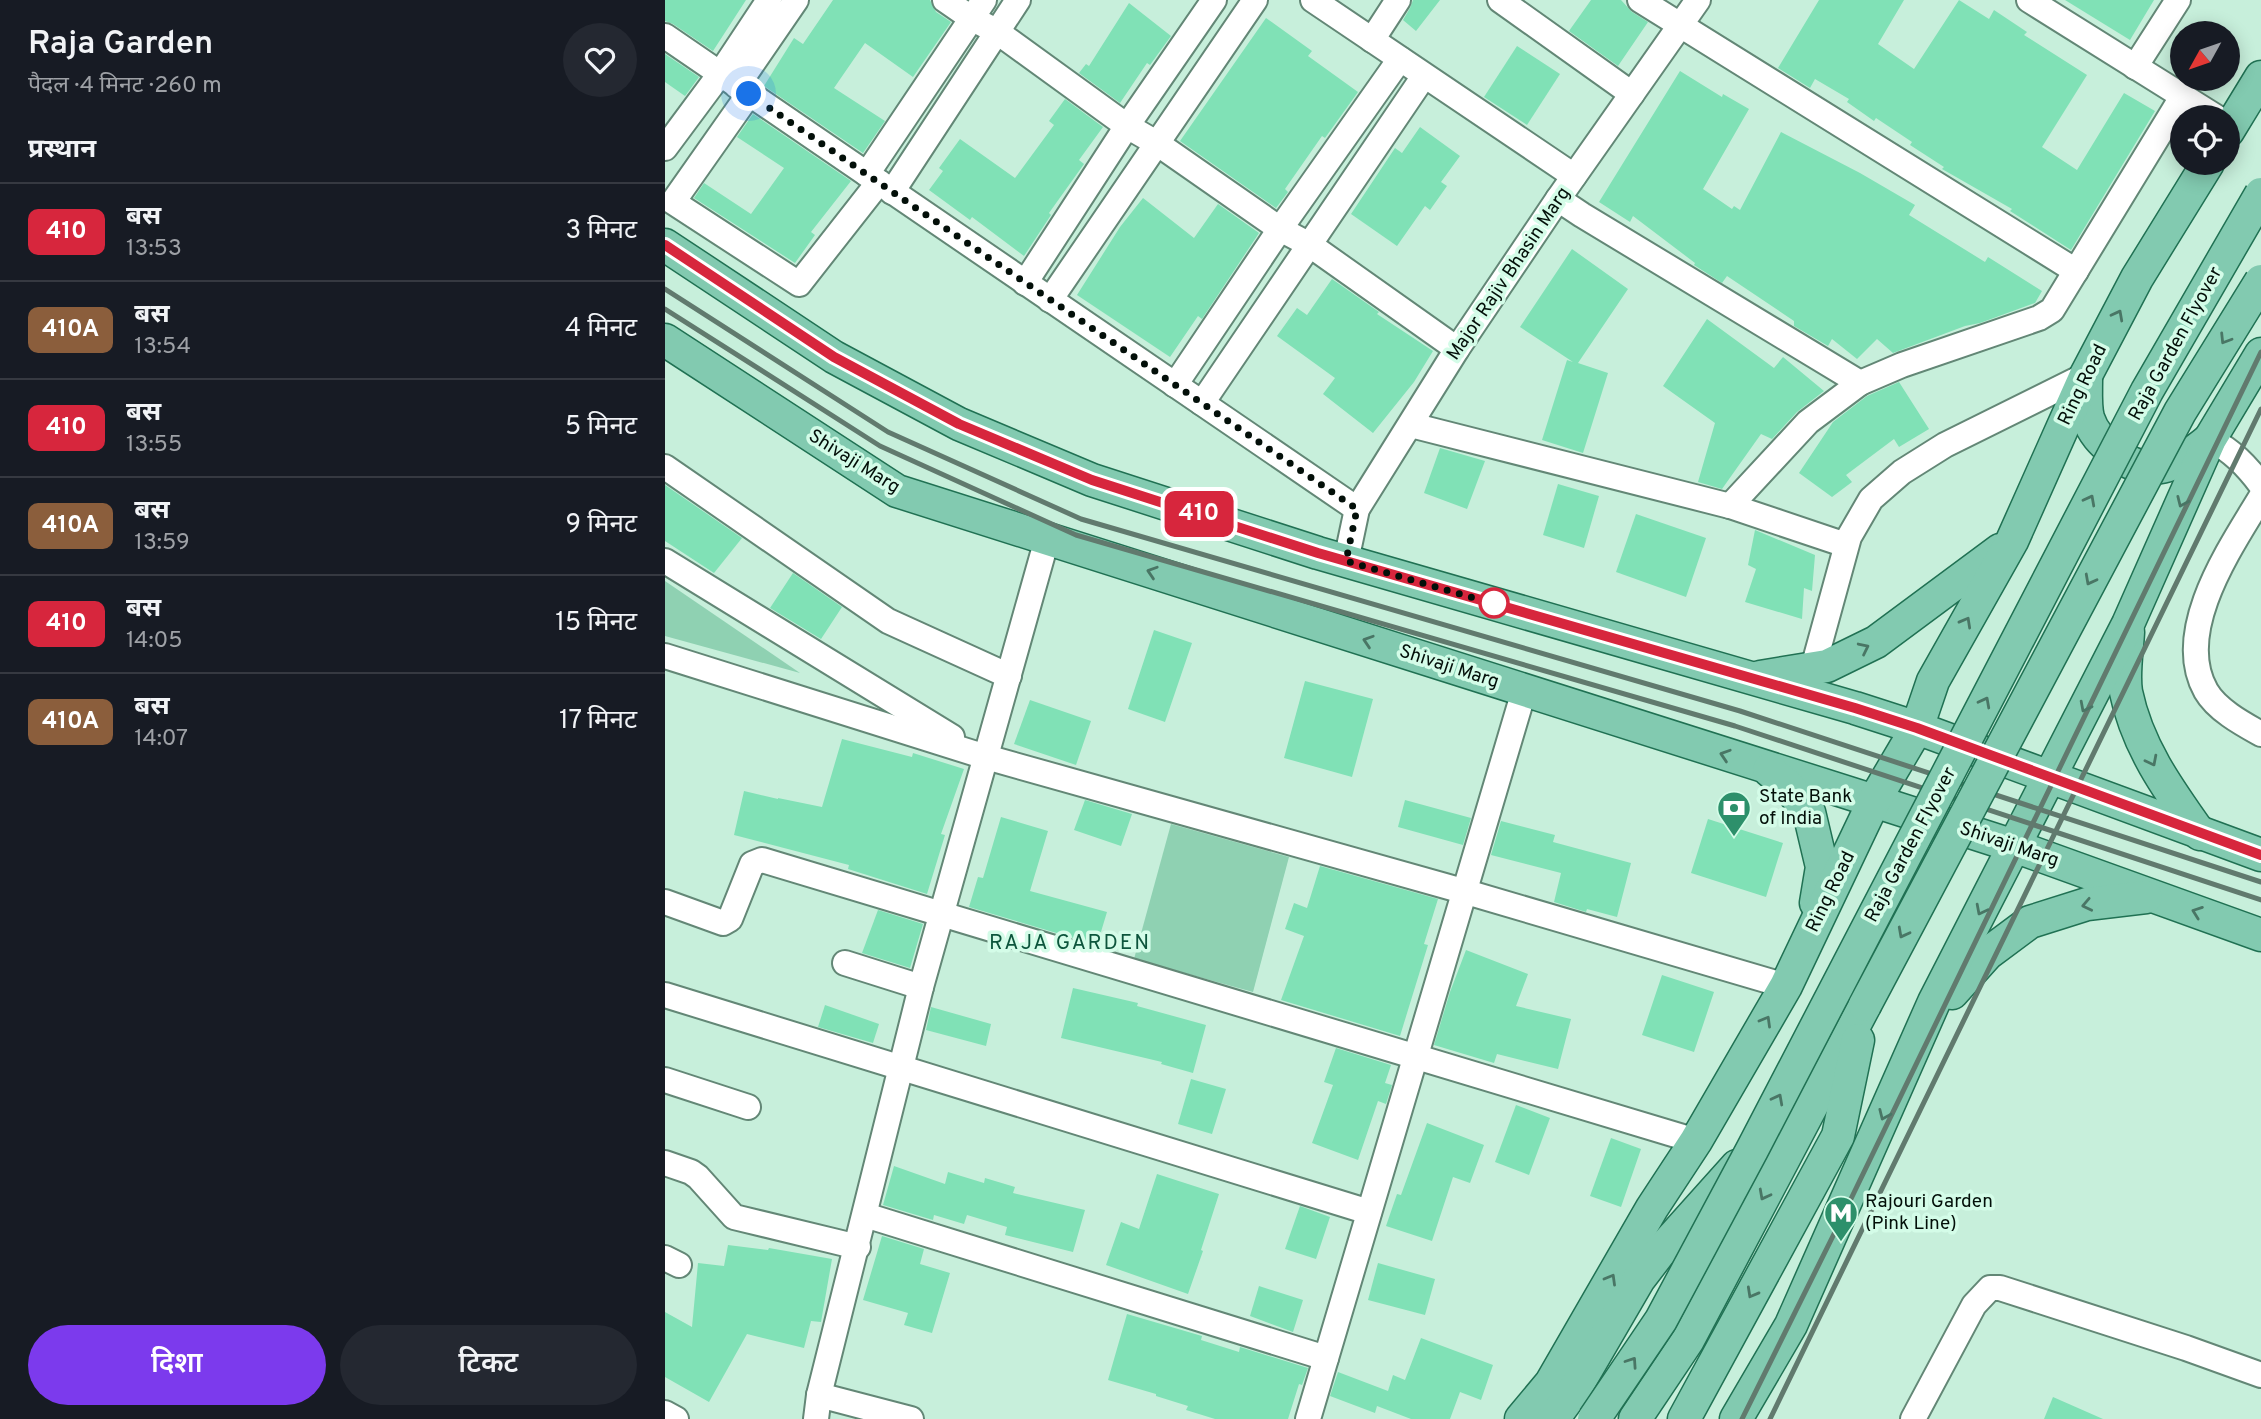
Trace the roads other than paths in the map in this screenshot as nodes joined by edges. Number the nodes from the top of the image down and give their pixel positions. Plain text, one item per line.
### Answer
1 (769, 0) edge
2 (796, 0) edge
3 (945, 0) edge
4 (1019, 0) edge
5 (1214, 0) edge
6 (1255, 0) edge
7 (1313, 0) edge
8 (1398, 0) edge
9 (1500, 0) edge
10 (1640, 0) edge
11 (1698, 0) edge
12 (2029, 0) edge
13 (2178, 0) edge
14 (978, 9) edge
15 (1681, 25) junction
16 (996, 31) junction
17 (665, 36) edge
18 (1372, 40) junction
19 (1400, 59) junction
20 (2135, 67) junction
21 (1425, 76) junction
22 (2261, 77) edge
23 (735, 84) junction
24 (1632, 94) junction
25 (2182, 97) junction
26 (2194, 105) edge
27 (2240, 105) edge
28 (1127, 126) junction
29 (1158, 144) junction
30 (665, 148) edge
31 (2201, 175) edge
32 (1574, 176) junction
33 (879, 182) junction
34 (2261, 194) edge
35 (669, 199) edge
36 (1558, 199) junction
37 (1280, 229) junction
38 (665, 245) edge
39 (1310, 245) junction
40 (2076, 271) junction
41 (2261, 281) edge
42 (1025, 283) junction
43 (1050, 300) junction
44 (665, 340) edge
45 (1457, 349) junction
46 (2261, 354) edge
47 (2085, 375) junction
48 (1860, 383) junction
49 (1175, 385) junction
50 (1202, 403) junction
51 (1411, 425) junction
52 (2210, 439) junction
53 (665, 467) edge
54 (2261, 485) edge
55 (2261, 497) edge
56 (1730, 506) junction
57 (1357, 509) junction
58 (1047, 539) junction
59 (2012, 541) junction
60 (1846, 545) junction
61 (665, 561) edge
62 (1346, 561) junction
63 (2128, 624) junction
64 (665, 656) edge
65 (1813, 668) junction
66 (1009, 676) junction
67 (1752, 678) junction
68 (1524, 691) junction
69 (1917, 728) junction
70 (2261, 734) edge
71 (986, 757) junction
72 (1765, 768) junction
73 (2048, 777) junction
74 (1874, 801) junction
75 (2200, 834) junction
76 (2014, 846) junction
77 (2261, 855) edge
78 (1463, 891) junction
79 (2154, 897) junction
80 (665, 902) edge
81 (941, 915) junction
82 (1811, 933) junction
83 (2261, 935) edge
84 (845, 963) dead end
85 (921, 986) junction
86 (1786, 986) junction
87 (665, 995) edge
88 (1865, 1005) junction
89 (1924, 1026) junction
90 (1415, 1056) junction
91 (901, 1068) junction
92 (665, 1080) edge
93 (748, 1107) dead end
94 (1696, 1141) junction
95 (1752, 1150) junction
96 (665, 1163) edge
97 (1369, 1212) junction
98 (865, 1215) junction
99 (858, 1247) junction
100 (1326, 1358) junction
101 (2261, 1375) edge
102 (817, 1407) edge
103 (665, 1413) edge
104 (676, 1419) edge
105 (911, 1419) edge
106 (1308, 1419) edge
107 (1521, 1419) edge
108 (1553, 1419) edge
109 (1594, 1419) edge
110 (1635, 1419) edge
111 (1684, 1419) edge
112 (1736, 1419) edge
113 (1913, 1419) edge

1 - 23 street
2 - 23 street
3 - 14 street
4 - 16 street
5 - 28 street
6 - 29 street
7 - 18 street
8 - 18 street
9 - 24 street
10 - 15 street
11 - 15 street, Major Rajiv Bhasin Marg
12 - 20 street
13 - 20 street
14 - 16 street
14 - 33 street
15 - 24 street, Major Rajiv Bhasin Marg
15 - 40 street
16 - 28 street
16 - 33 street
17 - 23 street
18 - 19 street
19 - 21 street
19 - 37 street
20 - 25 street
21 - 32 street
21 - 39 street
22 - 27 main road
23 - 30 street
23 - 33 street
23 - 35 street
24 - 32 street, Major Rajiv Bhasin Marg
25 - 26 street
25 - 40 street
28 - 29 street
28 - 42 street
29 - 37 street
29 - 43 street
47 -> 31 main road, Ring Road
32 - 36 street, Major Rajiv Bhasin Marg
33 - 35 street
33 - 42 street
95 -> 34 main road, Raja Garden Flyover, bridge
36 - 45 street, Major Rajiv Bhasin Marg
36 - 48 street
37 - 39 street
37 - 49 street
38 - 62 main road
39 - 45 street
39 - 50 street
40 - 48 street
41 -> 88 main road, Raja Garden Flyover, bridge
42 - 43 street
43 - 49 street
44 - 58 main road, Shivaji Marg
45 - 51 street, Major Rajiv Bhasin Marg
46 - 52 main road
47 - 52 main road
47 - 59 main road, Ring Road
47 - 60 street
48 - 56 street
49 - 50 street
50 - 57 street
51 - 56 street
51 - 57 street, Major Rajiv Bhasin Marg
52 - 54 street
52 -> 63 main road
53 - 66 street
55 - 70 street
56 - 60 street
57 - 62 street, Major Rajiv Bhasin Marg
58 - 66 street
68 -> 58 main road, Shivaji Marg
65 -> 59 main road
69 -> 59 main road, Ring Road
60 - 65 street
61 - 71 street
62 - 67 main road
63 -> 73 main road
63 -> 75 main road
64 - 71 street
65 - 67 main road
66 - 71 street
67 - 69 main road
72 -> 68 main road, Shivaji Marg
68 - 78 street
69 - 73 main road
69 - 74 main road, Ring Road
71 - 78 street
71 - 81 street
72 - 74 main road, Shivaji Marg
72 - 82 main road
73 - 75 main road
73 - 76 main road
74 - 76 main road, Shivaji Marg
74 - 82 main road, Ring Road
75 - 77 main road
76 - 79 main road, Shivaji Marg
76 -> 89 main road
78 - 86 street
78 - 90 street
83 -> 79 main road, Shivaji Marg
79 -> 89 main road
80 - 81 street
81 - 85 street
81 - 90 street
82 - 86 main road, Ring Road
84 - 85 street
85 - 91 street
94 -> 86 main road, Ring Road
87 - 91 street
88 -> 110 main road, Raja Garden Flyover
88 -> 111 main road
89 -> 112 main road
90 - 94 street
90 - 97 street
91 - 97 street
91 - 98 street
92 - 93 street
107 -> 94 main road, Ring Road
95 - 108 main road, bridge
109 -> 95 main road, Raja Garden Flyover, bridge
96 - 99 street
97 - 100 street
98 - 99 street
98 - 100 street
99 - 102 street
100 - 106 street
101 - 113 street
102 - 105 street
103 - 104 street

